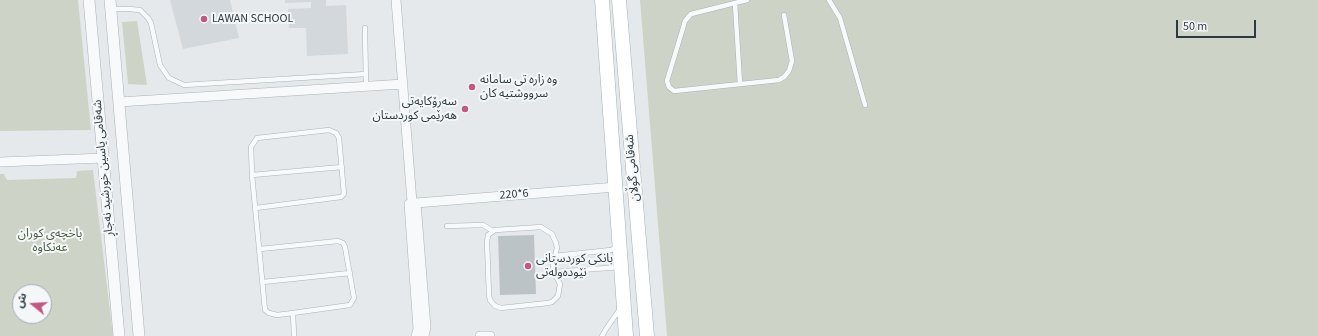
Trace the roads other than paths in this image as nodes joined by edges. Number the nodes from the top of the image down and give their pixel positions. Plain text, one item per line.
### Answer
1 (89, 0) edge
2 (396, 0) edge
3 (602, 0) edge
4 (619, 0) edge
5 (748, 0) edge
6 (829, 0) edge
7 (735, 3) junction
8 (111, 4) edge
9 (784, 15) dead end
10 (365, 28) dead end
11 (366, 74) junction
12 (403, 84) junction
13 (740, 84) junction
14 (366, 86) junction
15 (119, 102) junction
16 (865, 105) dead end
17 (104, 158) junction
18 (0, 162) edge
19 (342, 167) junction
20 (252, 175) junction
21 (616, 187) junction
22 (412, 203) junction
23 (256, 208) junction
24 (447, 226) dead end
25 (493, 231) junction
26 (620, 244) junction
27 (260, 249) junction
28 (554, 256) junction
29 (621, 266) junction
30 (554, 272) junction
31 (350, 274) junction
32 (263, 282) junction
33 (623, 300) junction
34 (294, 313) junction
35 (119, 336) edge
36 (139, 336) edge
37 (294, 336) edge
38 (416, 336) edge
39 (424, 336) edge
40 (480, 336) edge
41 (490, 336) edge
42 (602, 336) edge
43 (626, 336) edge
44 (647, 336) edge

1 - 17 street, شەقامی یاسین خورشید نەجاڕ
2 - 12 street
3 - 21 main road, شەقامی گوڵان
4 - 44 main road, شەقامی گوڵان
5 - 7 lane
6 - 16 lane
7 - 13 lane
7 - 13 lane
8 - 11 lane
8 - 15 street, شەقامی یاسین خورشید نەجاڕ
9 - 13 lane
10 - 11 lane
11 - 14 lane
12 - 14 street
12 - 22 street
14 - 15 street
15 - 36 street, شەقامی یاسین خورشید نەجاڕ
17 - 18 street
17 - 35 street, شەقامی یاسین خورشید نەجاڕ
19 - 20 lane
19 - 20 lane
19 - 23 lane
20 - 23 lane
21 - 22 street, 220*6
21 - 26 main road, شەقامی گوڵان
22 - 38 street
22 - 39 street
23 - 27 lane
24 - 25 lane
25 - 28 lane
25 - 30 lane
26 - 28 lane
26 - 29 main road, شەقامی گوڵان
27 - 31 lane
27 - 32 lane
28 - 30 lane
29 - 30 lane
29 - 33 main road, شەقامی گوڵان
31 - 32 lane
31 - 34 lane
32 - 34 lane
33 - 42 lane
33 - 43 main road, شەقامی گوڵان
34 - 37 lane
40 - 41 street

